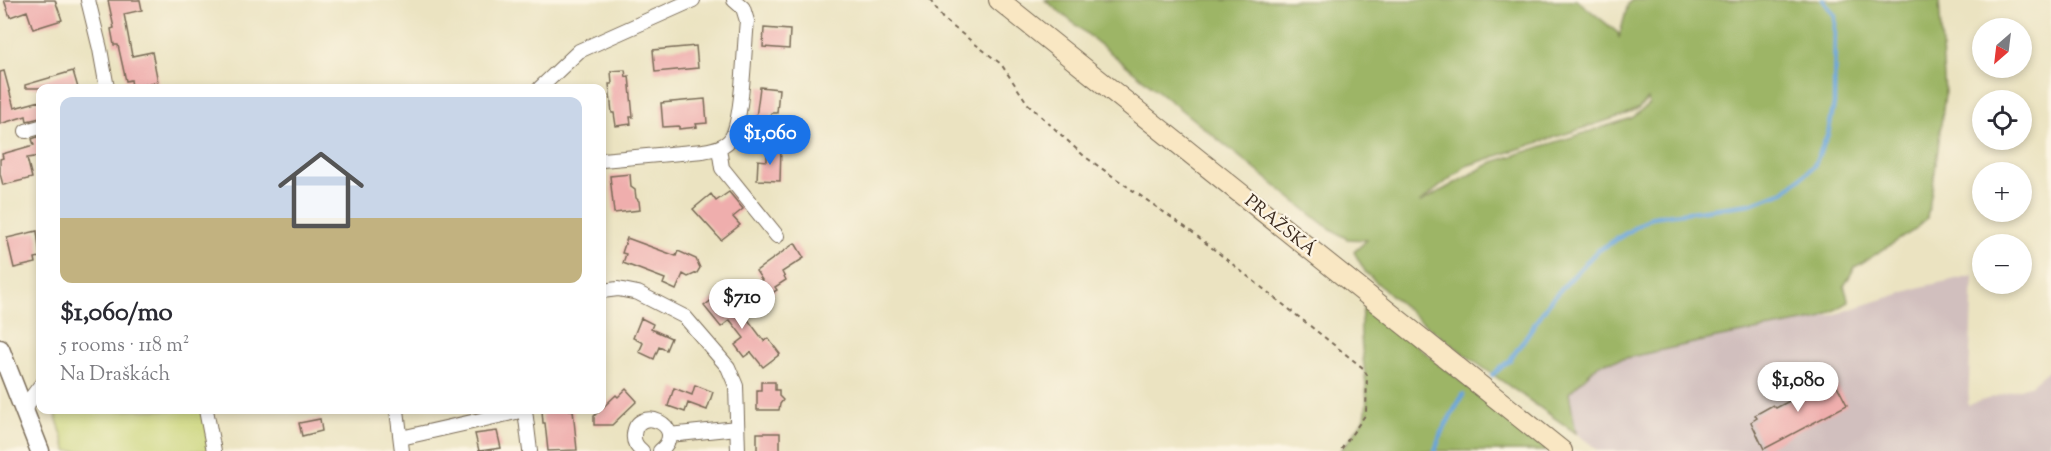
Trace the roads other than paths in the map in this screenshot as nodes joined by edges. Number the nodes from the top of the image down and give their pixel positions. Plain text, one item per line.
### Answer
1 (88, 0) edge
2 (693, 0) edge
3 (734, 0) edge
4 (999, 0) edge
5 (106, 84) edge
6 (544, 84) edge
7 (36, 128) edge
8 (26, 131) dead end
9 (719, 148) junction
10 (606, 160) edge
11 (777, 236) dead end
12 (606, 290) edge
13 (0, 349) edge
14 (36, 391) edge
15 (25, 412) junction
16 (207, 414) edge
17 (397, 414) edge
18 (510, 414) edge
19 (525, 414) edge
20 (737, 428) junction
21 (669, 435) junction
22 (401, 444) edge
23 (40, 451) edge
24 (214, 451) edge
25 (530, 451) edge
26 (642, 451) edge
27 (660, 451) edge
28 (738, 451) edge
29 (1562, 451) edge

1 - 5 street
2 - 6 street
3 - 9 street
4 - 29 main road, PRAŽSKÁ
7 - 8 street
9 - 10 street
9 - 11 street
12 - 20 street
13 - 15 street
14 - 15 street
15 - 23 street
16 - 24 street
17 - 22 street
18 - 22 street
19 - 25 street
20 - 21 street
20 - 28 street
21 - 26 street
21 - 27 street

